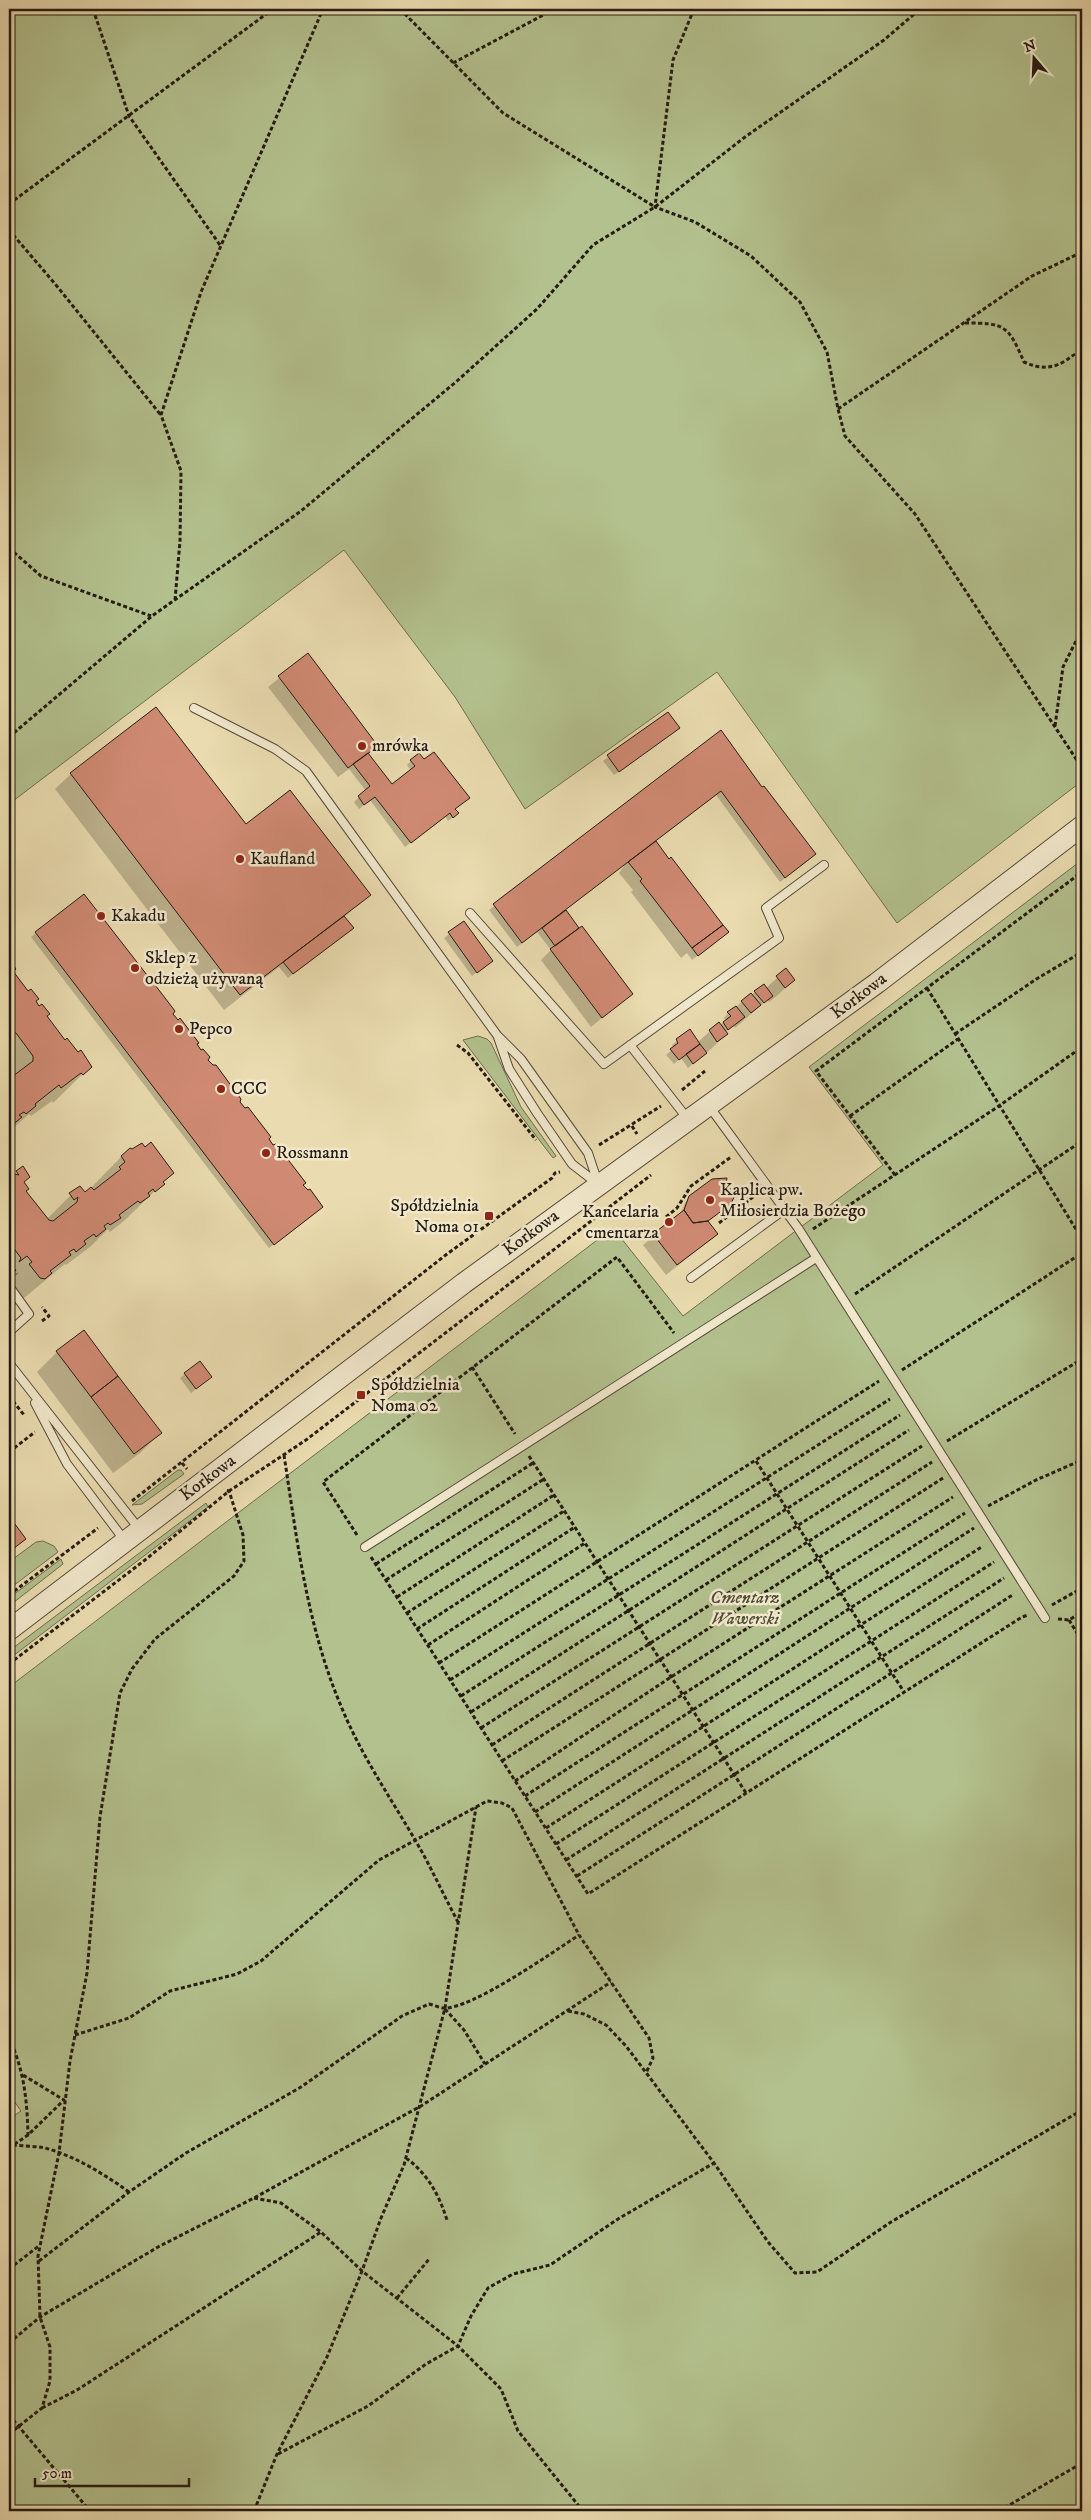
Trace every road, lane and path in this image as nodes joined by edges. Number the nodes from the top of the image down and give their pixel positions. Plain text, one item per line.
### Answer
1 (93, 9) edge
2 (273, 9) edge
3 (323, 9) edge
4 (400, 9) edge
5 (550, 9) edge
6 (694, 9) edge
7 (920, 9) edge
8 (453, 63) junction
9 (129, 116) junction
10 (9, 204) edge
11 (655, 207) junction
12 (9, 230) edge
13 (220, 246) junction
14 (1082, 252) edge
15 (964, 323) junction
16 (1082, 352) edge
17 (838, 409) junction
18 (161, 414) junction
19 (9, 548) edge
20 (174, 600) junction
21 (1082, 614) edge
22 (152, 616) junction
23 (194, 708) dead end
24 (1055, 727) junction
25 (9, 737) edge
26 (1082, 768) edge
27 (1082, 826) edge
28 (824, 865) dead end
29 (1082, 872) edge
30 (470, 913) dead end
31 (1082, 952) edge
32 (927, 988) junction
33 (955, 1034) junction
34 (497, 1035) junction
35 (958, 1039) junction
36 (457, 1045) dead end
37 (630, 1045) junction
38 (1082, 1047) edge
39 (705, 1071) dead end
40 (673, 1098) junction
41 (709, 1106) junction
42 (999, 1106) junction
43 (850, 1116) junction
44 (688, 1120) junction
45 (632, 1126) junction
46 (1082, 1141) edge
47 (542, 1147) dead end
48 (594, 1148) dead end
49 (648, 1148) junction
50 (737, 1164) dead end
51 (555, 1168) dead end
52 (1038, 1170) junction
53 (562, 1172) dead end
54 (555, 1173) junction
55 (653, 1173) dead end
56 (895, 1175) junction
57 (598, 1184) junction
58 (753, 1186) dead end
59 (785, 1209) junction
60 (666, 1217) dead end
61 (719, 1223) dead end
62 (803, 1236) junction
63 (1082, 1239) edge
64 (1082, 1253) edge
65 (816, 1258) junction
66 (691, 1278) dead end
67 (9, 1286) edge
68 (844, 1301) junction
69 (9, 1332) edge
70 (682, 1344) junction
71 (1082, 1359) edge
72 (9, 1363) edge
73 (472, 1367) junction
74 (890, 1374) junction
75 (26, 1386) junction
76 (901, 1392) junction
77 (910, 1408) junction
78 (920, 1423) junction
79 (39, 1429) dead end
80 (934, 1444) junction
81 (522, 1445) junction
82 (9, 1452) edge
83 (284, 1455) junction
84 (941, 1456) junction
85 (1082, 1460) edge
86 (756, 1461) junction
87 (533, 1463) junction
88 (952, 1473) junction
89 (766, 1478) junction
90 (544, 1479) junction
91 (963, 1490) junction
92 (229, 1491) junction
93 (777, 1493) junction
94 (554, 1495) junction
95 (123, 1508) junction
96 (787, 1509) junction
97 (975, 1510) junction
98 (564, 1511) junction
99 (108, 1519) junction
100 (983, 1522) junction
101 (798, 1526) junction
102 (575, 1527) junction
103 (132, 1535) junction
104 (994, 1539) junction
105 (808, 1542) junction
106 (585, 1543) junction
107 (365, 1547) junction
108 (1005, 1555) junction
109 (818, 1558) junction
110 (597, 1562) junction
111 (376, 1564) junction
112 (1015, 1571) junction
113 (830, 1576) junction
114 (608, 1579) junction
115 (386, 1580) junction
116 (1025, 1587) junction
117 (1082, 1588) edge
118 (841, 1593) junction
119 (618, 1595) junction
120 (9, 1596) edge
121 (397, 1596) junction
122 (851, 1609) junction
123 (628, 1610) junction
124 (1082, 1612) edge
125 (407, 1613) junction
126 (1043, 1615) junction
127 (861, 1625) junction
128 (639, 1627) junction
129 (417, 1629) junction
130 (9, 1630) edge
131 (872, 1641) junction
132 (1082, 1641) edge
133 (649, 1643) junction
134 (428, 1645) junction
135 (882, 1657) junction
136 (660, 1659) junction
137 (439, 1663) junction
138 (9, 1664) edge
139 (892, 1673) junction
140 (671, 1677) junction
141 (450, 1680) junction
142 (904, 1692) junction
143 (683, 1695) junction
144 (460, 1696) junction
145 (693, 1710) junction
146 (471, 1712) junction
147 (703, 1726) junction
148 (482, 1728) junction
149 (714, 1743) junction
150 (492, 1745) junction
151 (724, 1759) junction
152 (502, 1761) junction
153 (734, 1775) junction
154 (515, 1781) junction
155 (746, 1793) junction
156 (525, 1796) junction
157 (476, 1807) junction
158 (535, 1812) junction
159 (546, 1828) junction
160 (415, 1839) junction
161 (556, 1844) junction
162 (566, 1860) junction
163 (577, 1876) junction
164 (458, 1922) junction
165 (579, 1935) junction
166 (611, 1982) junction
167 (444, 2008) junction
168 (567, 2010) junction
169 (74, 2036) junction
170 (9, 2037) edge
171 (486, 2064) junction
172 (646, 2073) junction
173 (23, 2075) junction
174 (64, 2100) junction
175 (421, 2106) junction
176 (1082, 2110) edge
177 (28, 2135) junction
178 (13, 2145) junction
179 (9, 2148) edge
180 (59, 2154) junction
181 (406, 2158) junction
182 (714, 2163) junction
183 (129, 2192) junction
184 (254, 2198) junction
185 (447, 2220) dead end
186 (321, 2232) junction
187 (41, 2244) junction
188 (430, 2258) dead end
189 (38, 2261) junction
190 (9, 2269) edge
191 (362, 2271) junction
192 (397, 2298) junction
193 (40, 2317) junction
194 (9, 2343) edge
195 (458, 2346) junction
196 (42, 2408) junction
197 (9, 2415) edge
198 (20, 2428) junction
199 (9, 2434) edge
200 (277, 2454) junction
201 (1082, 2463) edge
202 (90, 2511) edge
203 (254, 2511) edge
204 (583, 2511) edge
205 (999, 2511) edge

1 - 9 path
2 - 9 path
3 - 13 path
4 - 8 path
5 - 8 path
6 - 11 path
7 - 11 path
8 - 11 path
9 - 10 path
9 - 13 path
11 - 17 path
11 - 20 path
12 - 18 path
13 - 18 path
14 - 15 path
15 - 16 path
15 - 17 path
17 - 24 path
18 - 20 path
19 - 22 path
20 - 22 path
21 - 24 path
22 - 25 path
23 - 34 lane
24 - 26 path
27 - 41 street, Korkowa
28 - 37 lane
29 - 32 path
30 - 37 lane
31 - 33 path
32 - 33 path
32 - 43 path
33 - 35 path
34 - 57 lane
34 - 57 lane
35 - 42 path
35 - 43 path
36 - 47 path
37 - 40 lane
38 - 42 path
39 - 40 path
40 - 44 lane
40 - 45 path
41 - 44 street, Korkowa
41 - 59 lane
42 - 52 path
42 - 56 path
43 - 56 path
44 - 49 street, Korkowa
45 - 48 path
45 - 49 path
46 - 52 path
49 - 57 street, Korkowa
50 - 60 path
51 - 54 path
52 - 63 path
52 - 68 path
53 - 54 path
54 - 95 path
55 - 83 path
56 - 62 path
57 - 103 street, Korkowa
58 - 61 path
59 - 62 lane
59 - 66 lane
62 - 65 lane
64 - 74 path
65 - 68 lane
65 - 70 lane
67 - 69 lane
68 - 74 lane
70 - 73 path
70 - 81 lane
71 - 80 path
72 - 75 lane
73 - 81 path
73 - 107 path
74 - 76 lane
74 - 86 path
75 - 95 lane
75 - 99 lane
76 - 77 lane
76 - 89 path
77 - 78 lane
77 - 93 path
78 - 80 lane
78 - 96 path
79 - 82 path
80 - 84 lane
80 - 101 path
81 - 87 path
81 - 107 lane
83 - 92 path
83 - 160 path
84 - 88 lane
84 - 105 path
85 - 97 path
86 - 89 path
86 - 110 path
87 - 90 path
87 - 111 path
88 - 91 lane
88 - 109 path
89 - 93 path
89 - 114 path
90 - 94 path
90 - 115 path
91 - 97 lane
91 - 113 path
92 - 138 path
92 - 169 path
93 - 96 path
93 - 119 path
94 - 98 path
94 - 121 path
95 - 103 lane
96 - 101 path
96 - 123 path
97 - 100 lane
97 - 118 path
98 - 102 path
98 - 125 path
99 - 103 lane
99 - 120 path
100 - 104 lane
100 - 122 path
101 - 105 path
101 - 128 path
102 - 106 path
102 - 129 path
103 - 130 street, Korkowa
104 - 108 lane
104 - 127 path
105 - 109 path
105 - 133 path
106 - 110 path
106 - 134 path
107 - 111 path
108 - 112 lane
108 - 131 path
109 - 113 path
109 - 136 path
110 - 114 path
110 - 137 path
111 - 115 path
112 - 116 lane
112 - 135 path
113 - 118 path
113 - 140 path
114 - 119 path
114 - 141 path
115 - 121 path
116 - 126 lane
116 - 139 path
117 - 126 path
118 - 122 path
118 - 143 path
119 - 123 path
119 - 144 path
121 - 125 path
122 - 127 path
122 - 145 path
123 - 128 path
123 - 146 path
124 - 132 path
125 - 129 path
126 - 142 path
127 - 131 path
127 - 147 path
128 - 133 path
128 - 148 path
129 - 134 path
131 - 135 path
131 - 149 path
133 - 136 path
133 - 150 path
134 - 137 path
135 - 139 path
135 - 151 path
136 - 140 path
136 - 152 path
137 - 141 path
139 - 142 path
139 - 153 path
140 - 143 path
140 - 154 path
141 - 144 path
142 - 155 path
143 - 145 path
143 - 156 path
144 - 146 path
145 - 147 path
145 - 158 path
146 - 148 path
147 - 149 path
147 - 159 path
148 - 150 path
149 - 151 path
149 - 161 path
150 - 152 path
151 - 153 path
151 - 162 path
152 - 154 path
153 - 155 path
153 - 163 path
154 - 156 path
155 - 163 path
156 - 158 path
157 - 160 path
157 - 164 path
157 - 165 path
158 - 159 path
159 - 161 path
160 - 164 path
160 - 169 path
161 - 162 path
162 - 163 path
164 - 167 path
165 - 166 path
165 - 167 path
166 - 168 path
166 - 172 path
167 - 171 path
167 - 175 path
167 - 183 path
168 - 171 path
168 - 172 path
169 - 174 path
170 - 173 path
171 - 175 path
172 - 182 path
173 - 174 path
173 - 177 path
174 - 177 path
174 - 180 path
175 - 181 path
175 - 184 path
176 - 182 path
177 - 178 path
178 - 179 path
178 - 180 path
180 - 183 path
180 - 187 path
181 - 185 path
181 - 191 path
182 - 195 path
183 - 189 path
184 - 186 path
184 - 193 path
186 - 191 path
186 - 196 path
187 - 189 path
187 - 190 path
188 - 192 path
189 - 193 path
191 - 192 path
191 - 200 path
192 - 195 path
193 - 194 path
193 - 196 path
195 - 200 path
195 - 204 path
196 - 198 path
197 - 198 path
198 - 199 path
198 - 202 path
200 - 203 path
201 - 205 path

